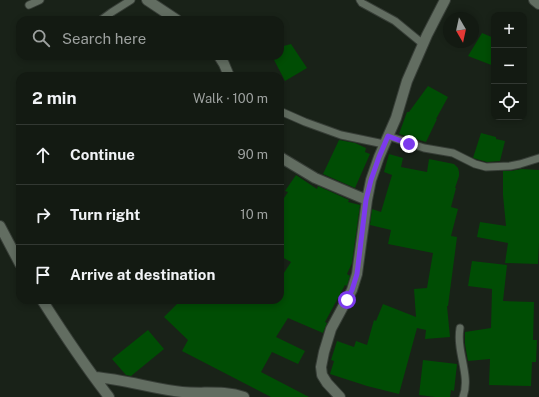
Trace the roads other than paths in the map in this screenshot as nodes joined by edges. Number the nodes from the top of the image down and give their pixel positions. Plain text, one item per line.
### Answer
1 (40, 0) edge
2 (131, 0) edge
3 (147, 0) edge
4 (360, 0) edge
5 (445, 0) edge
6 (534, 0) edge
7 (539, 4) edge
8 (29, 5) dead end
9 (106, 16) edge
10 (171, 16) edge
11 (423, 44) junction
12 (222, 60) edge
13 (227, 72) edge
14 (284, 113) edge
15 (386, 140) junction
16 (539, 158) edge
17 (284, 159) edge
18 (366, 200) junction
19 (0, 226) edge
20 (16, 256) edge
21 (45, 304) edge
22 (460, 328) dead end
23 (94, 377) junction
24 (109, 397) edge
25 (244, 397) edge
26 (340, 397) edge
27 (463, 397) edge

1 - 8 lane
2 - 9 lane
3 - 10 street
4 - 11 lane
5 - 11 street
6 - 7 street
11 - 15 street
12 - 13 street
14 - 15 lane
15 - 16 lane
15 - 18 street
17 - 18 street
18 - 26 street
19 - 20 street
21 - 23 street
22 - 27 lane
23 - 24 street
23 - 25 street

